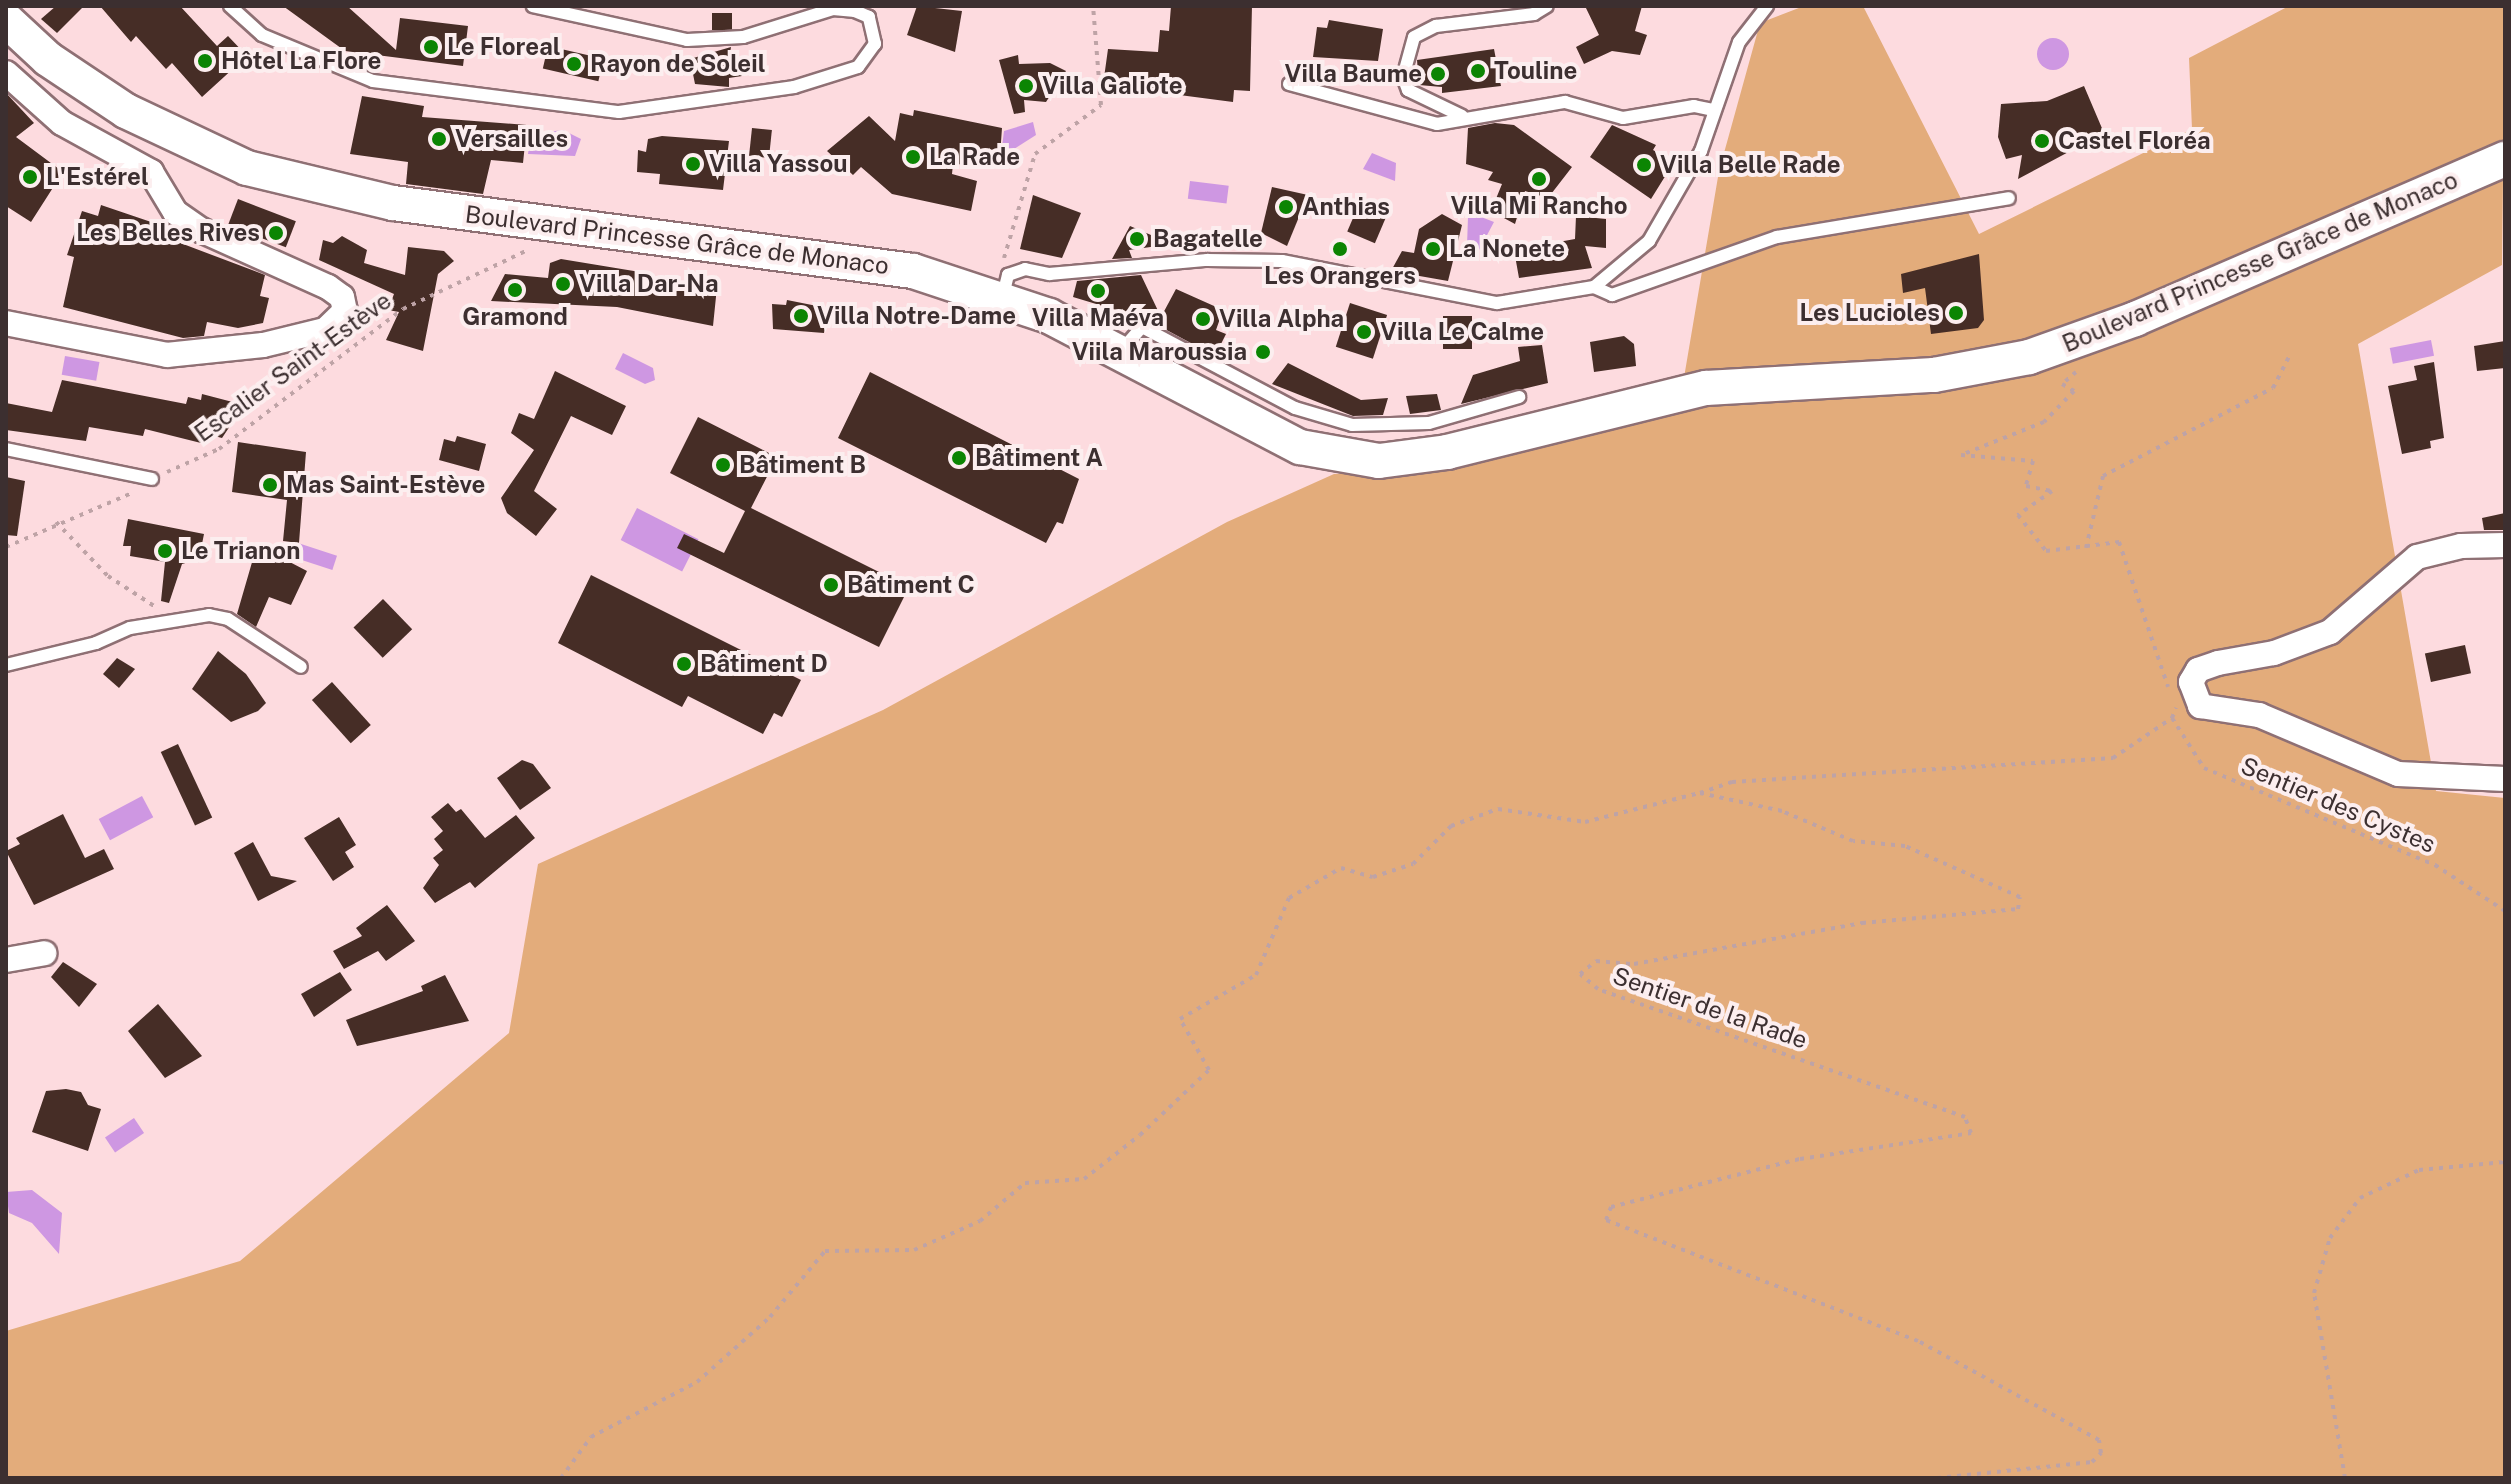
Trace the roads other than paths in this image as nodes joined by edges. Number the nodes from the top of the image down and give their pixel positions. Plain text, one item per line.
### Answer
1 (230, 6) edge
2 (533, 6) edge
3 (1547, 6) edge
4 (1767, 6) edge
5 (6, 20) edge
6 (6, 73) edge
7 (1289, 84) dead end
8 (1713, 110) junction
9 (1462, 116) junction
10 (2505, 159) edge
11 (2009, 198) dead end
12 (1005, 287) junction
13 (1594, 287) junction
14 (6, 323) edge
15 (1121, 351) junction
16 (1519, 397) dead end
17 (6, 449) edge
18 (152, 479) road end
19 (2505, 545) edge
20 (6, 665) edge
21 (301, 667) dead end
22 (2505, 779) edge
23 (44, 953) dead end
24 (6, 960) edge

1 - 2 lane
3 - 9 lane
4 - 8 lane
5 - 12 main road, Boulevard Princesse Grâce de Monaco
6 - 14 street
7 - 9 lane
8 - 9 lane
8 - 13 lane
10 - 15 main road, Boulevard Princesse Grâce de Monaco
11 - 13 lane
12 - 13 lane
12 - 15 main road, Boulevard Princesse Grâce de Monaco
15 - 16 lane
17 - 18 lane
19 - 22 street
20 - 21 lane
23 - 24 street

